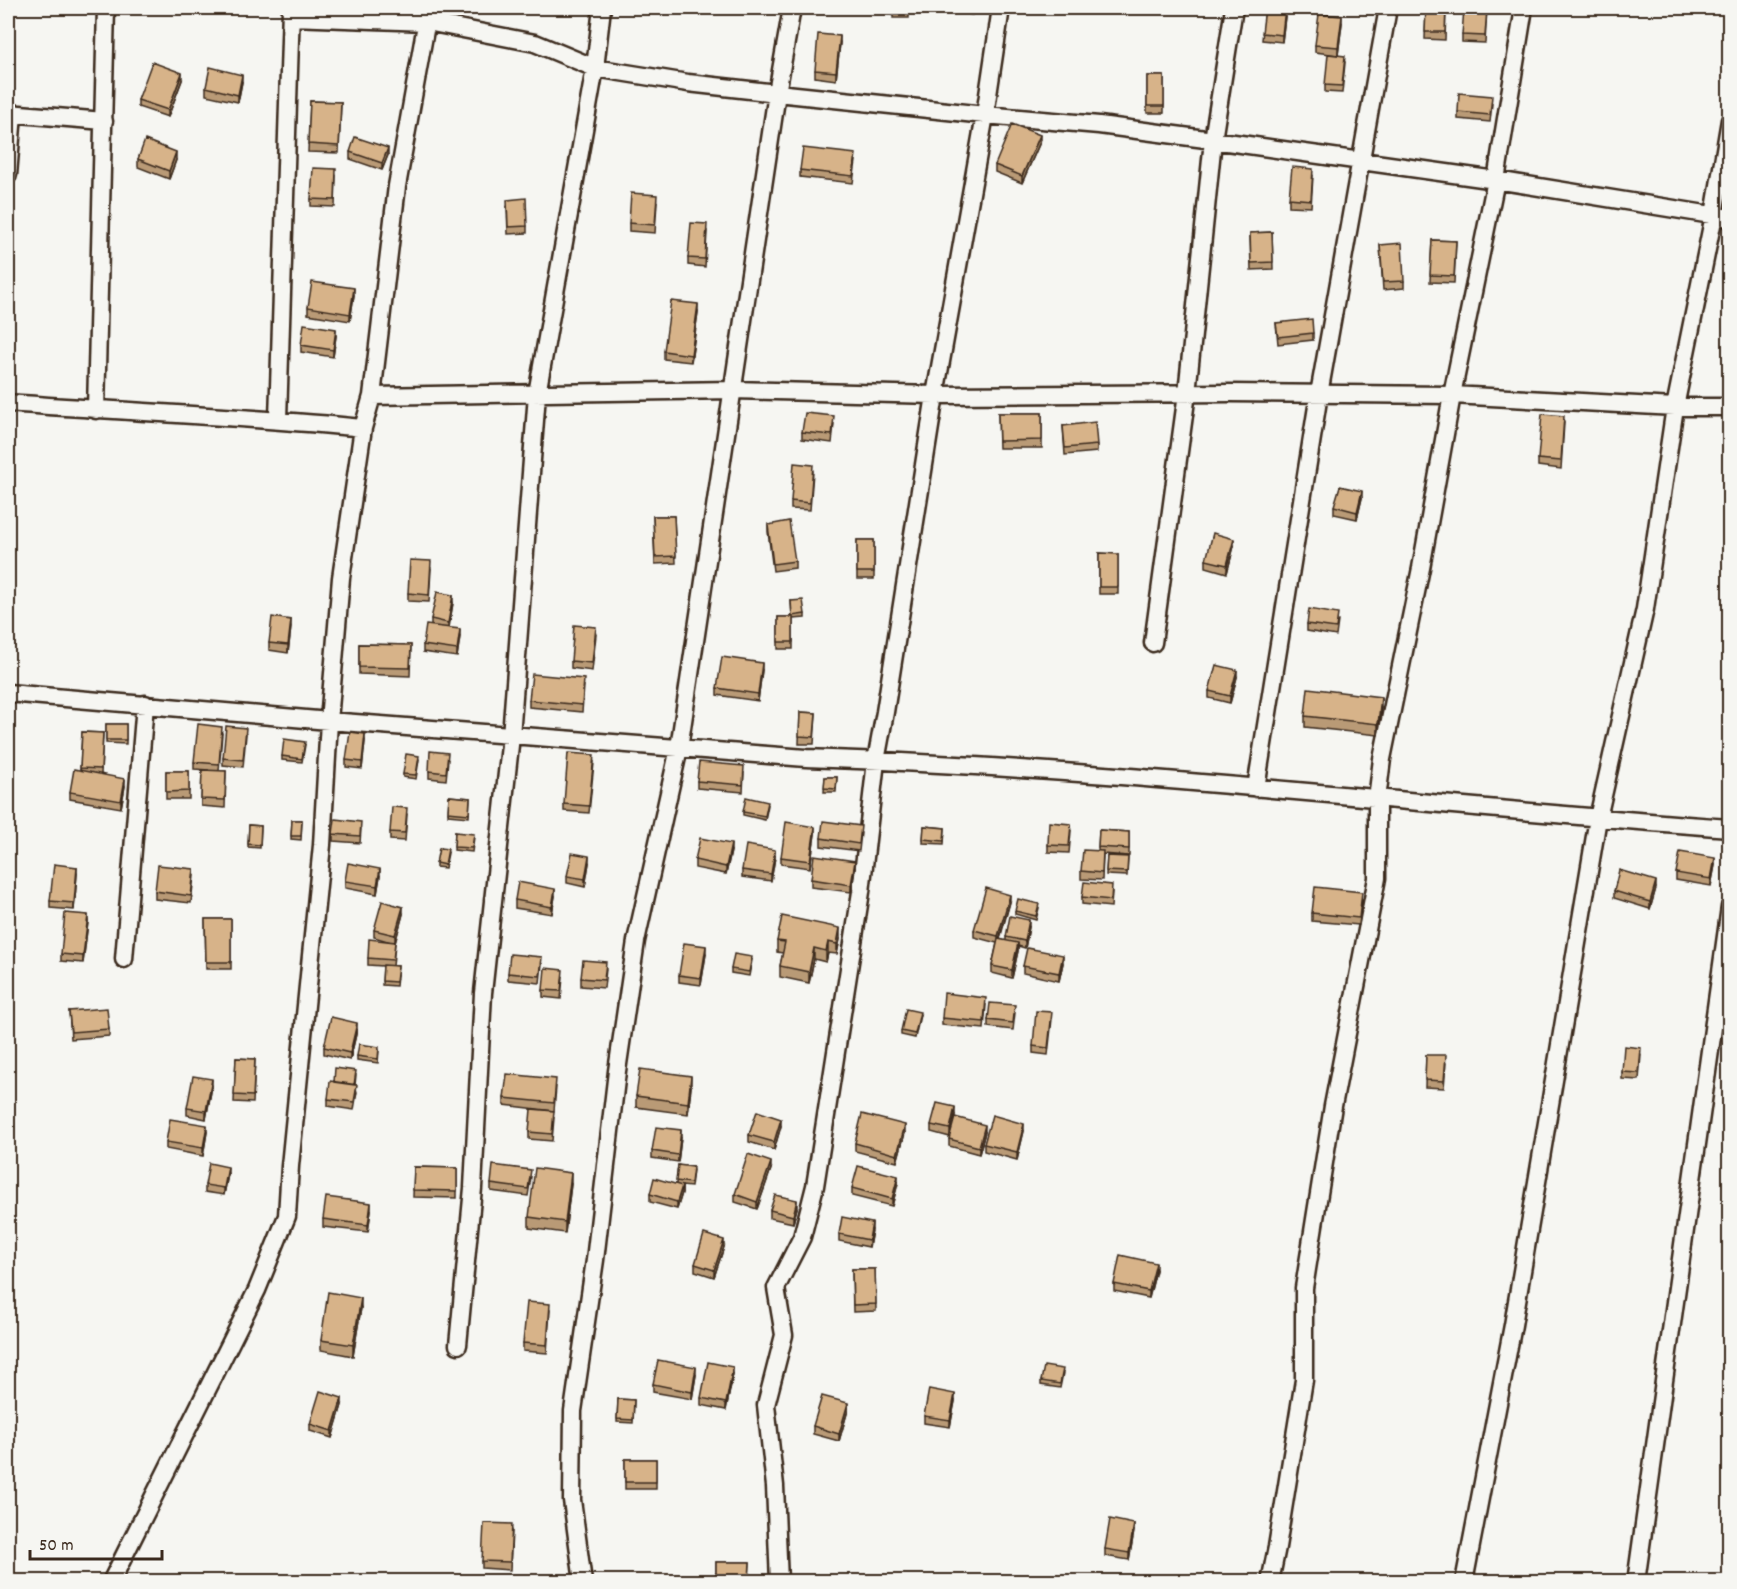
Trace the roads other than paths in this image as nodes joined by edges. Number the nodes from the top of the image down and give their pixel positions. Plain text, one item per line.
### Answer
1 (106, 8) edge
2 (602, 8) edge
3 (792, 8) edge
4 (1001, 8) edge
5 (1234, 8) edge
6 (1388, 8) edge
7 (1524, 8) edge
8 (291, 12) edge
9 (428, 15) edge
10 (595, 68) junction
11 (777, 93) junction
12 (10, 113) edge
13 (985, 115) junction
14 (1730, 120) edge
15 (104, 121) junction
16 (1213, 140) junction
17 (1362, 162) junction
18 (8, 175) edge
19 (1496, 180) junction
20 (1722, 216) edge
21 (733, 390) junction
22 (1187, 393) junction
23 (537, 394) junction
24 (935, 394) junction
25 (1319, 394) junction
26 (1452, 395) junction
27 (372, 396) junction
28 (8, 403) edge
29 (1675, 407) junction
30 (1730, 407) edge
31 (96, 410) junction
32 (278, 419) junction
33 (363, 428) junction
34 (1153, 643) dead end
35 (8, 693) edge
36 (146, 704) junction
37 (329, 721) junction
38 (511, 736) junction
39 (679, 748) junction
40 (876, 761) junction
41 (1256, 788) junction
42 (1377, 799) junction
43 (1598, 818) junction
44 (1730, 828) edge
45 (1730, 907) edge
46 (124, 959) dead end
47 (458, 1345) dead end
48 (111, 1581) edge
49 (583, 1581) edge
50 (779, 1581) edge
51 (1269, 1581) edge
52 (1464, 1581) edge
53 (1636, 1581) edge

1 - 15 street
2 - 10 street
3 - 11 street
4 - 13 street
5 - 16 street
6 - 17 street
7 - 19 street
8 - 9 street
8 - 32 street
9 - 10 street
9 - 27 street
10 - 11 street
10 - 23 street
11 - 13 street
11 - 21 street
12 - 15 street
12 - 18 street
13 - 16 street
13 - 24 street
14 - 20 street
15 - 31 street
16 - 17 street
16 - 22 street
17 - 19 street
17 - 25 street
19 - 20 street
19 - 26 street
20 - 29 street
21 - 23 street
21 - 24 street
21 - 39 street
22 - 24 street
22 - 25 street
22 - 34 street
23 - 27 street
23 - 38 street
24 - 40 street
25 - 26 street
25 - 41 street
26 - 29 street
26 - 42 street
27 - 33 street
28 - 31 street
29 - 30 street
29 - 43 street
31 - 32 street
32 - 33 street
33 - 37 street
35 - 36 street
36 - 37 street
36 - 46 street
37 - 38 street
37 - 48 street
38 - 39 street
38 - 47 street
39 - 40 street
39 - 49 street
40 - 41 street
40 - 50 street
41 - 42 street
42 - 43 street
42 - 51 street
43 - 44 street
43 - 52 street
45 - 53 street

